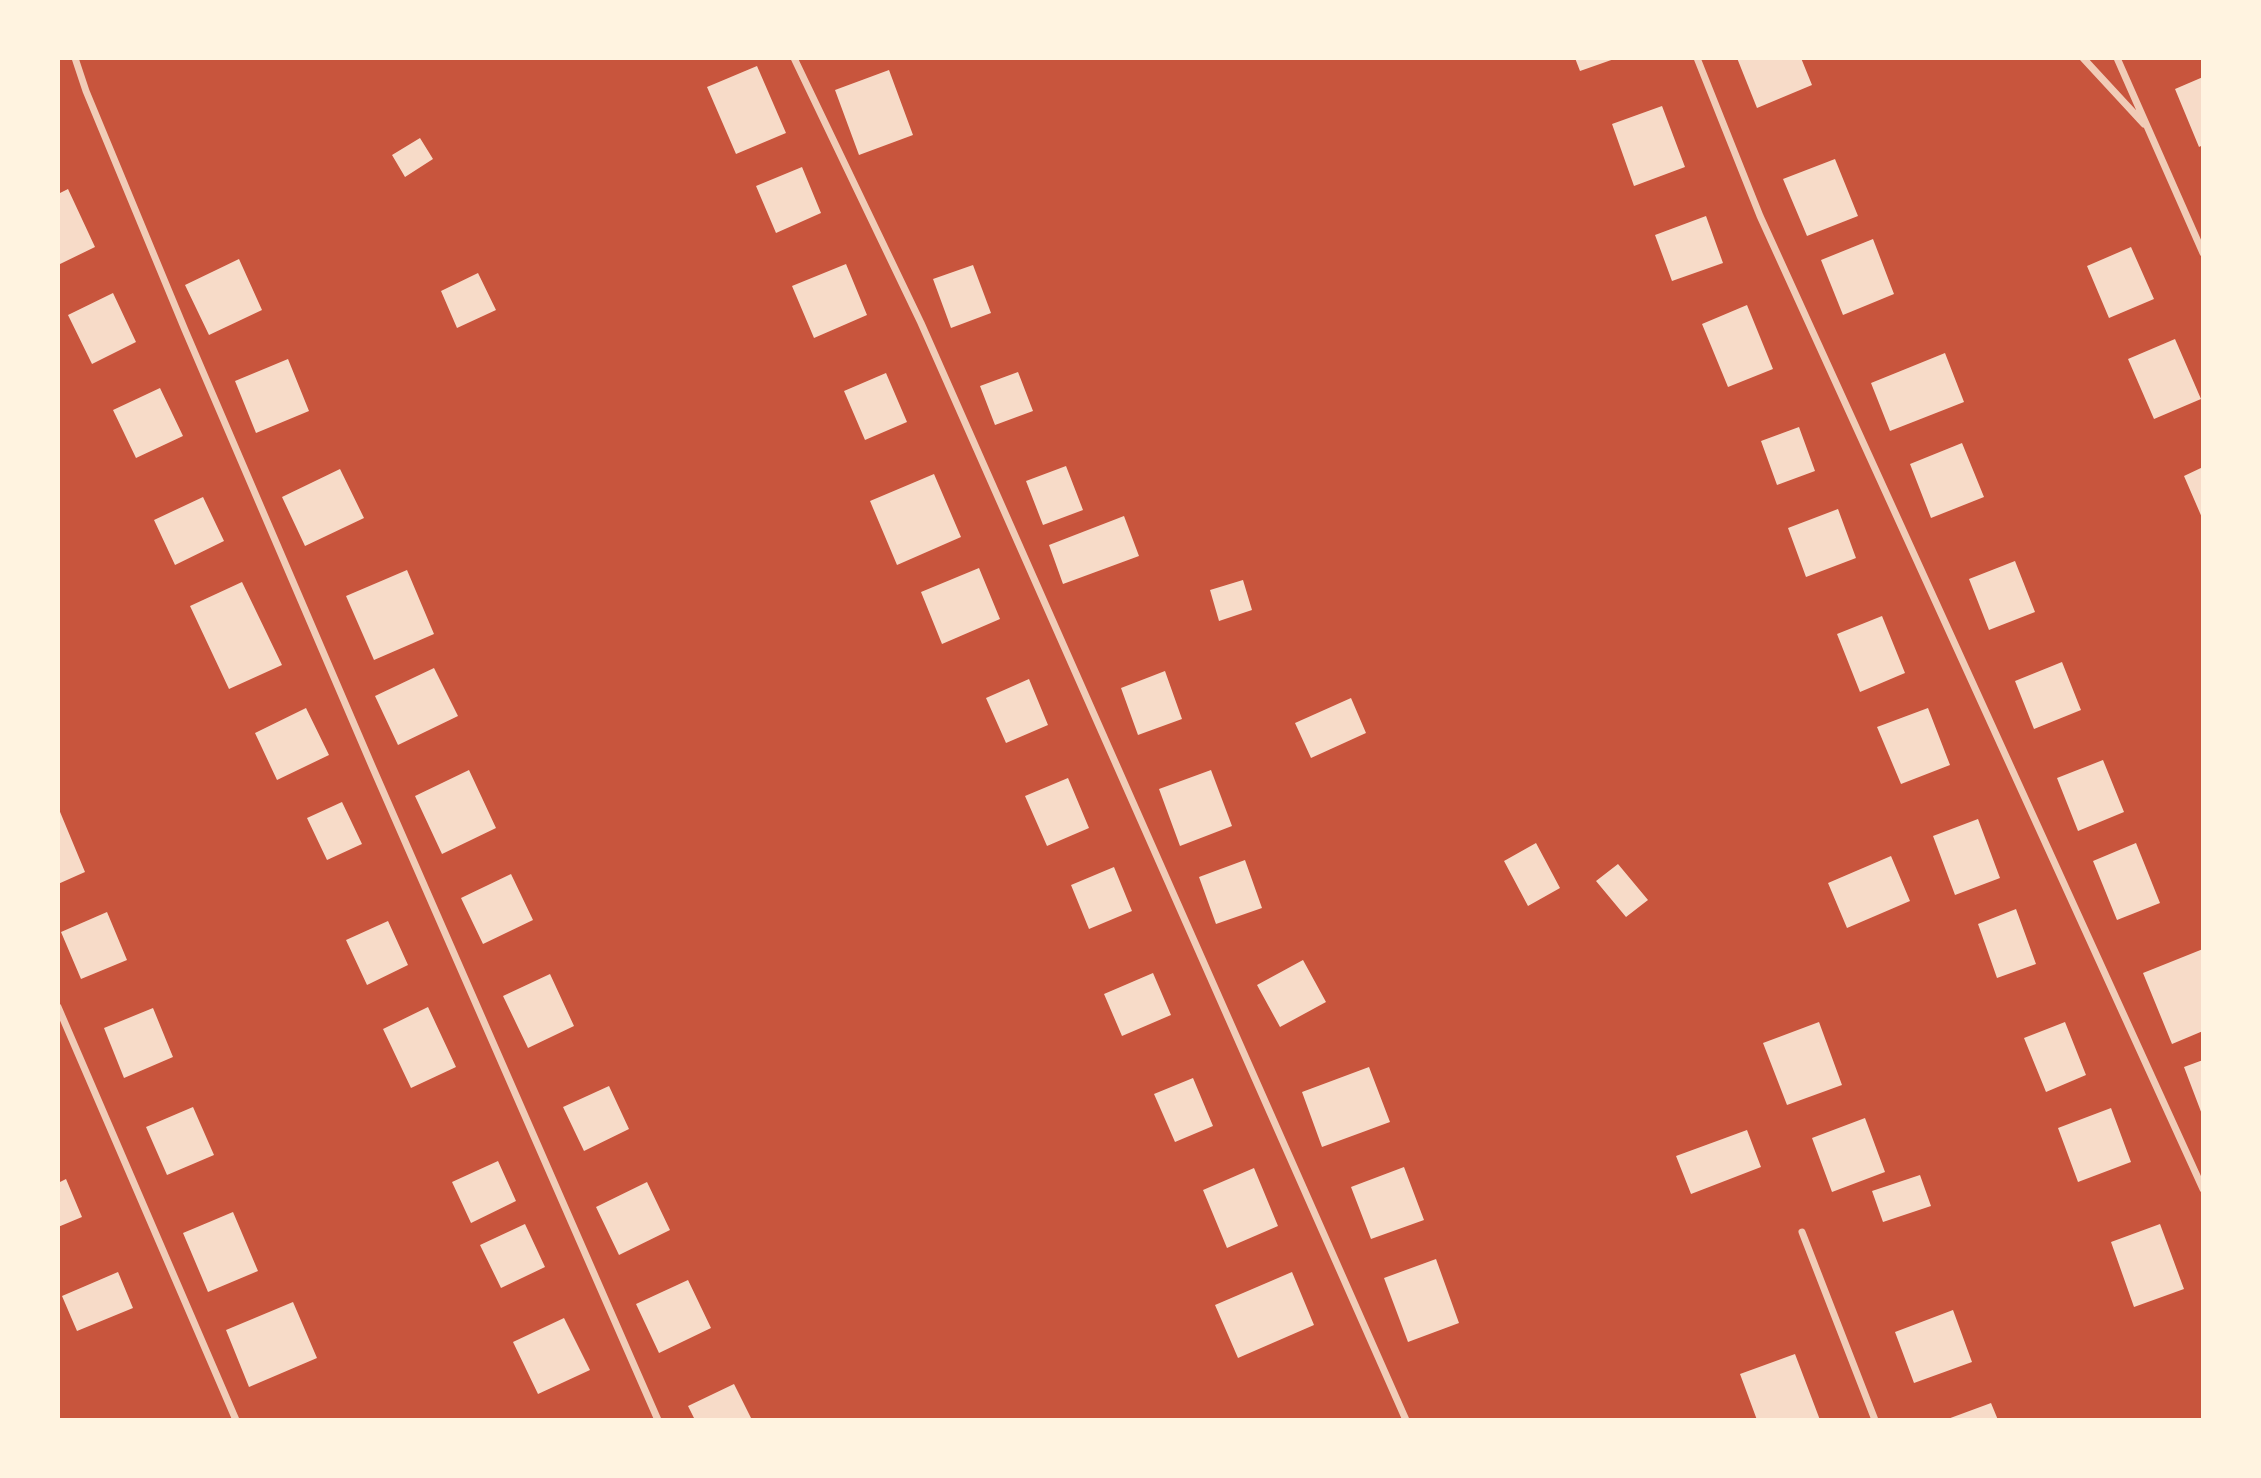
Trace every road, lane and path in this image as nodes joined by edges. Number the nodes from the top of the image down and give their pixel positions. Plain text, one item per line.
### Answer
1 (75, 58) edge
2 (794, 58) edge
3 (1697, 58) edge
4 (2083, 58) edge
5 (2117, 58) edge
6 (2148, 129) junction
7 (2203, 253) edge
8 (58, 1007) edge
9 (2203, 1189) edge
10 (1802, 1232) dead end
11 (236, 1420) edge
12 (658, 1420) edge
13 (1404, 1420) edge
14 (1875, 1420) edge

1 - 12 street
2 - 13 street
3 - 9 street
4 - 6 street
5 - 6 street
6 - 7 street
8 - 11 street
10 - 14 street

